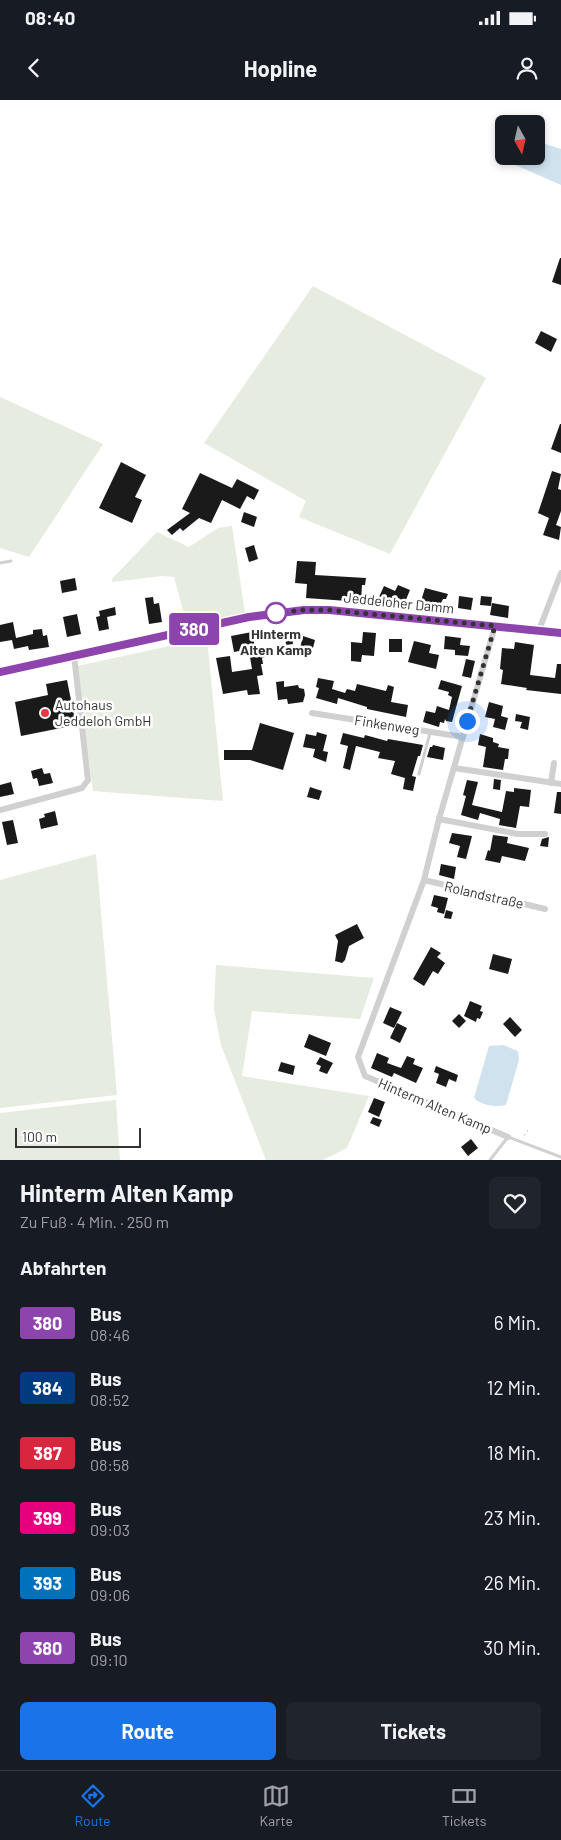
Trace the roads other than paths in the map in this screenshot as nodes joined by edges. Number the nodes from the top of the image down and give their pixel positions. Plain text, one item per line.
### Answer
1 (11, 561) dead end
2 (0, 563) edge
3 (561, 574) edge
4 (495, 626) junction
5 (539, 630) junction
6 (561, 633) edge
7 (74, 656) junction
8 (0, 672) edge
9 (312, 713) dead end
10 (430, 732) junction
11 (463, 737) junction
12 (554, 762) dead end
13 (454, 768) junction
14 (418, 774) dead end
15 (550, 783) junction
16 (561, 784) edge
17 (0, 810) edge
18 (439, 819) junction
19 (545, 834) dead end
20 (424, 880) junction
21 (545, 909) dead end
22 (508, 1137) junction
23 (561, 1157) edge
24 (490, 1160) edge

1 - 2 lane
3 - 5 street
4 - 5 main road, Jeddeloher Damm
4 - 7 main road, Jeddeloher Damm
4 - 11 street, Hinterm Alten Kamp
5 - 6 main road, Jeddeloher Damm
7 - 8 main road, Jeddeloher Damm
7 - 17 street
9 - 10 street, Finkenweg
10 - 11 street, Finkenweg
10 - 14 lane
11 - 13 street, Hinterm Alten Kamp
12 - 15 street
13 - 15 street
13 - 18 street, Hinterm Alten Kamp
15 - 16 street
18 - 19 street
18 - 20 street, Hinterm Alten Kamp
20 - 21 street, Rolandstraße
20 - 22 street, Hinterm Alten Kamp
22 - 23 lane
22 - 24 lane, Hinterm Alten Kamp

